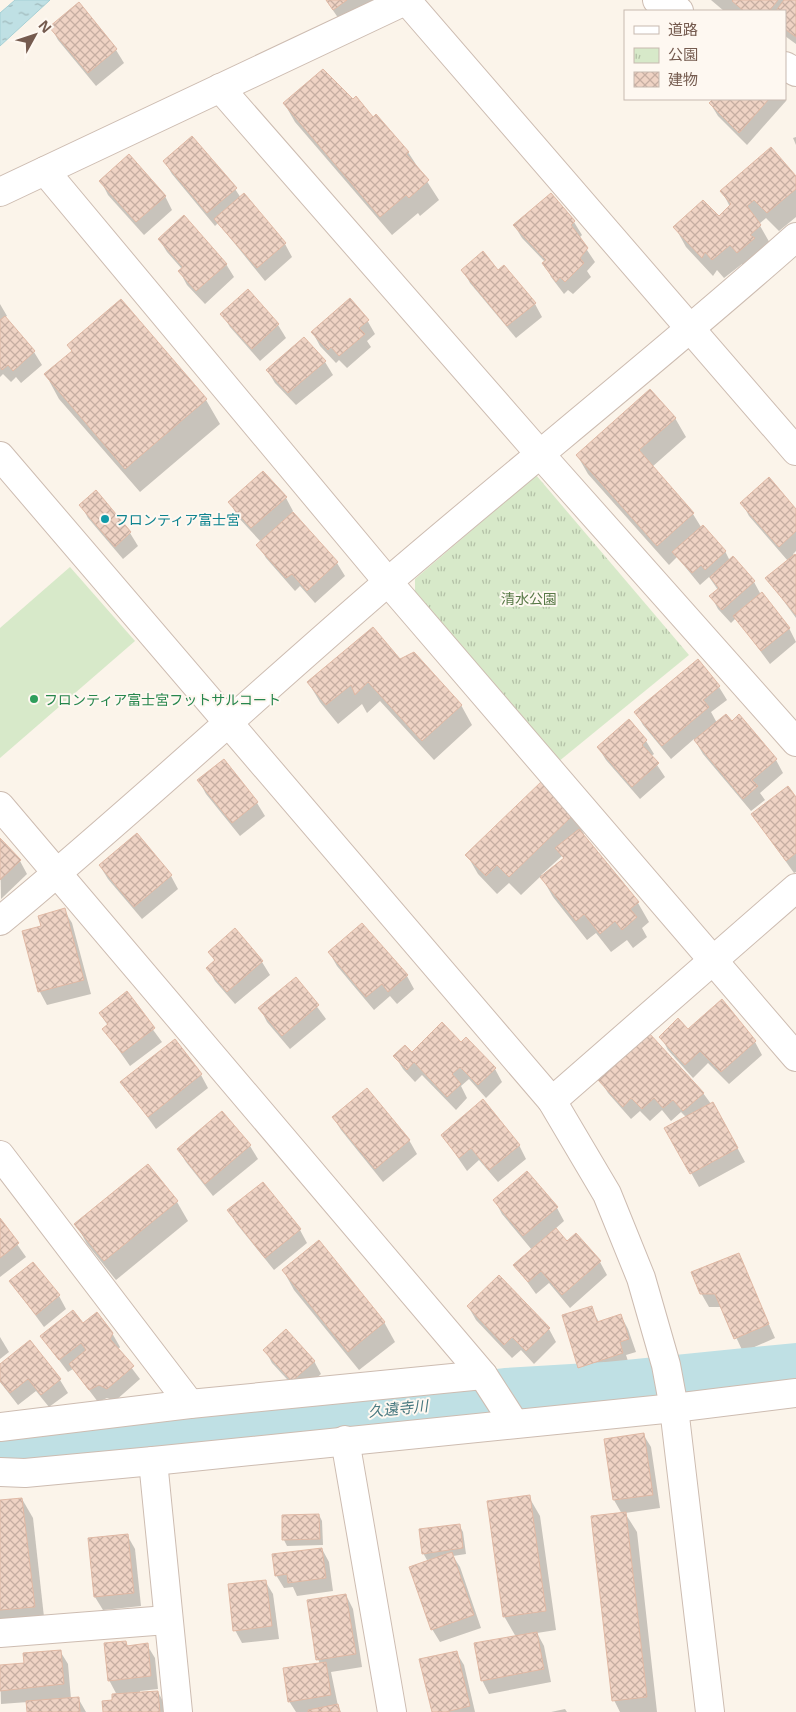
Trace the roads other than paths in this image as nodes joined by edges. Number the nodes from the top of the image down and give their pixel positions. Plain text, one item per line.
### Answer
1 (407, 0) edge
2 (657, 0) edge
3 (677, 10) edge
4 (220, 88) junction
5 (45, 171) junction
6 (0, 192) edge
7 (796, 237) edge
8 (691, 329) junction
9 (796, 451) edge
10 (539, 454) junction
11 (0, 456) edge
12 (388, 582) junction
13 (227, 722) junction
14 (796, 742) edge
15 (0, 806) edge
16 (58, 873) junction
17 (796, 888) edge
18 (0, 921) edge
19 (712, 961) junction
20 (796, 1056) edge
21 (552, 1101) junction
22 (0, 1155) edge
23 (485, 1379) junction
24 (796, 1393) edge
25 (673, 1403) junction
26 (190, 1404) junction
27 (509, 1416) junction
28 (0, 1427) edge
29 (345, 1440) junction
30 (153, 1461) junction
31 (0, 1472) edge
32 (167, 1620) junction
33 (0, 1633) edge
34 (178, 1712) edge
35 (392, 1712) edge
36 (710, 1712) edge

1 - 4 street
1 - 8 street
2 - 3 street
4 - 5 street
4 - 10 street
5 - 6 street
5 - 12 street
7 - 8 street
8 - 9 street
8 - 10 street
10 - 12 street
10 - 14 street
11 - 13 street
12 - 13 street
12 - 19 street
13 - 16 street
13 - 21 street
15 - 16 street
16 - 18 street
16 - 23 street
17 - 19 street
19 - 20 street
19 - 21 street
21 - 25 street
22 - 26 street
23 - 26 street
23 - 27 street
24 - 25 street
25 - 27 street
25 - 36 street
26 - 28 street
27 - 29 street
29 - 30 street
29 - 35 street
30 - 31 street
30 - 32 street
32 - 33 street
32 - 34 street

